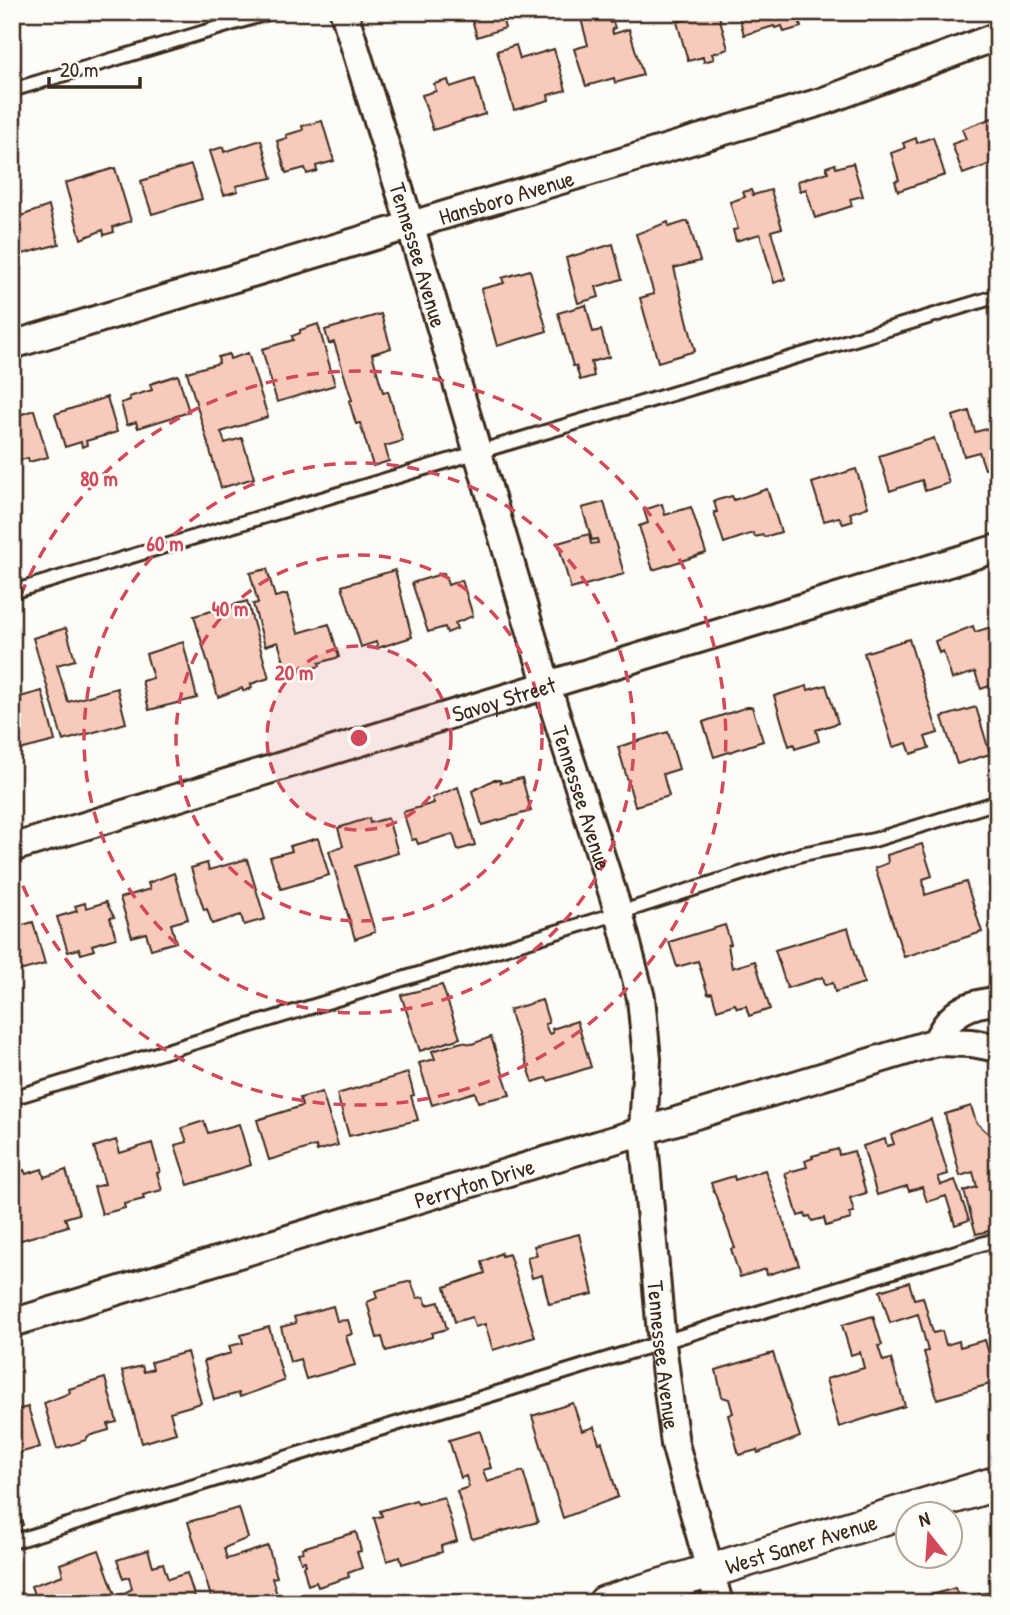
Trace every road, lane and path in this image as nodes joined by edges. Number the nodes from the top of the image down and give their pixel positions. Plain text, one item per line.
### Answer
1 (271, 12) edge
2 (344, 12) edge
3 (998, 36) edge
4 (12, 90) edge
5 (410, 224) junction
6 (998, 296) edge
7 (12, 345) edge
8 (476, 453) junction
9 (998, 548) edge
10 (12, 593) edge
11 (547, 687) junction
12 (998, 802) edge
13 (12, 848) edge
14 (619, 913) junction
15 (998, 1001) edge
16 (936, 1042) junction
17 (998, 1048) edge
18 (12, 1098) edge
19 (643, 1130) junction
20 (998, 1239) edge
21 (12, 1323) edge
22 (662, 1344) junction
23 (998, 1483) edge
24 (12, 1542) edge
25 (709, 1571) junction
26 (605, 1603) edge
27 (719, 1603) edge

1 - 4 lane
2 - 5 street, Tennessee Avenue
3 - 5 street, Hansboro Avenue
5 - 7 street, Hansboro Avenue
5 - 8 street, Tennessee Avenue
6 - 8 lane
8 - 10 lane
8 - 11 street, Tennessee Avenue
9 - 11 street, Savoy Street
11 - 13 street, Savoy Street
11 - 14 street, Tennessee Avenue
12 - 14 lane
14 - 18 lane
14 - 19 street, Tennessee Avenue
15 - 16 street
16 - 17 street, Perryton Drive
16 - 19 street, Perryton Drive
19 - 21 street, Perryton Drive
19 - 22 street, Tennessee Avenue
20 - 22 lane
22 - 24 lane
22 - 25 street, Tennessee Avenue
23 - 25 street, West Saner Avenue
25 - 26 street, West Saner Avenue
25 - 27 street, Tennessee Avenue

